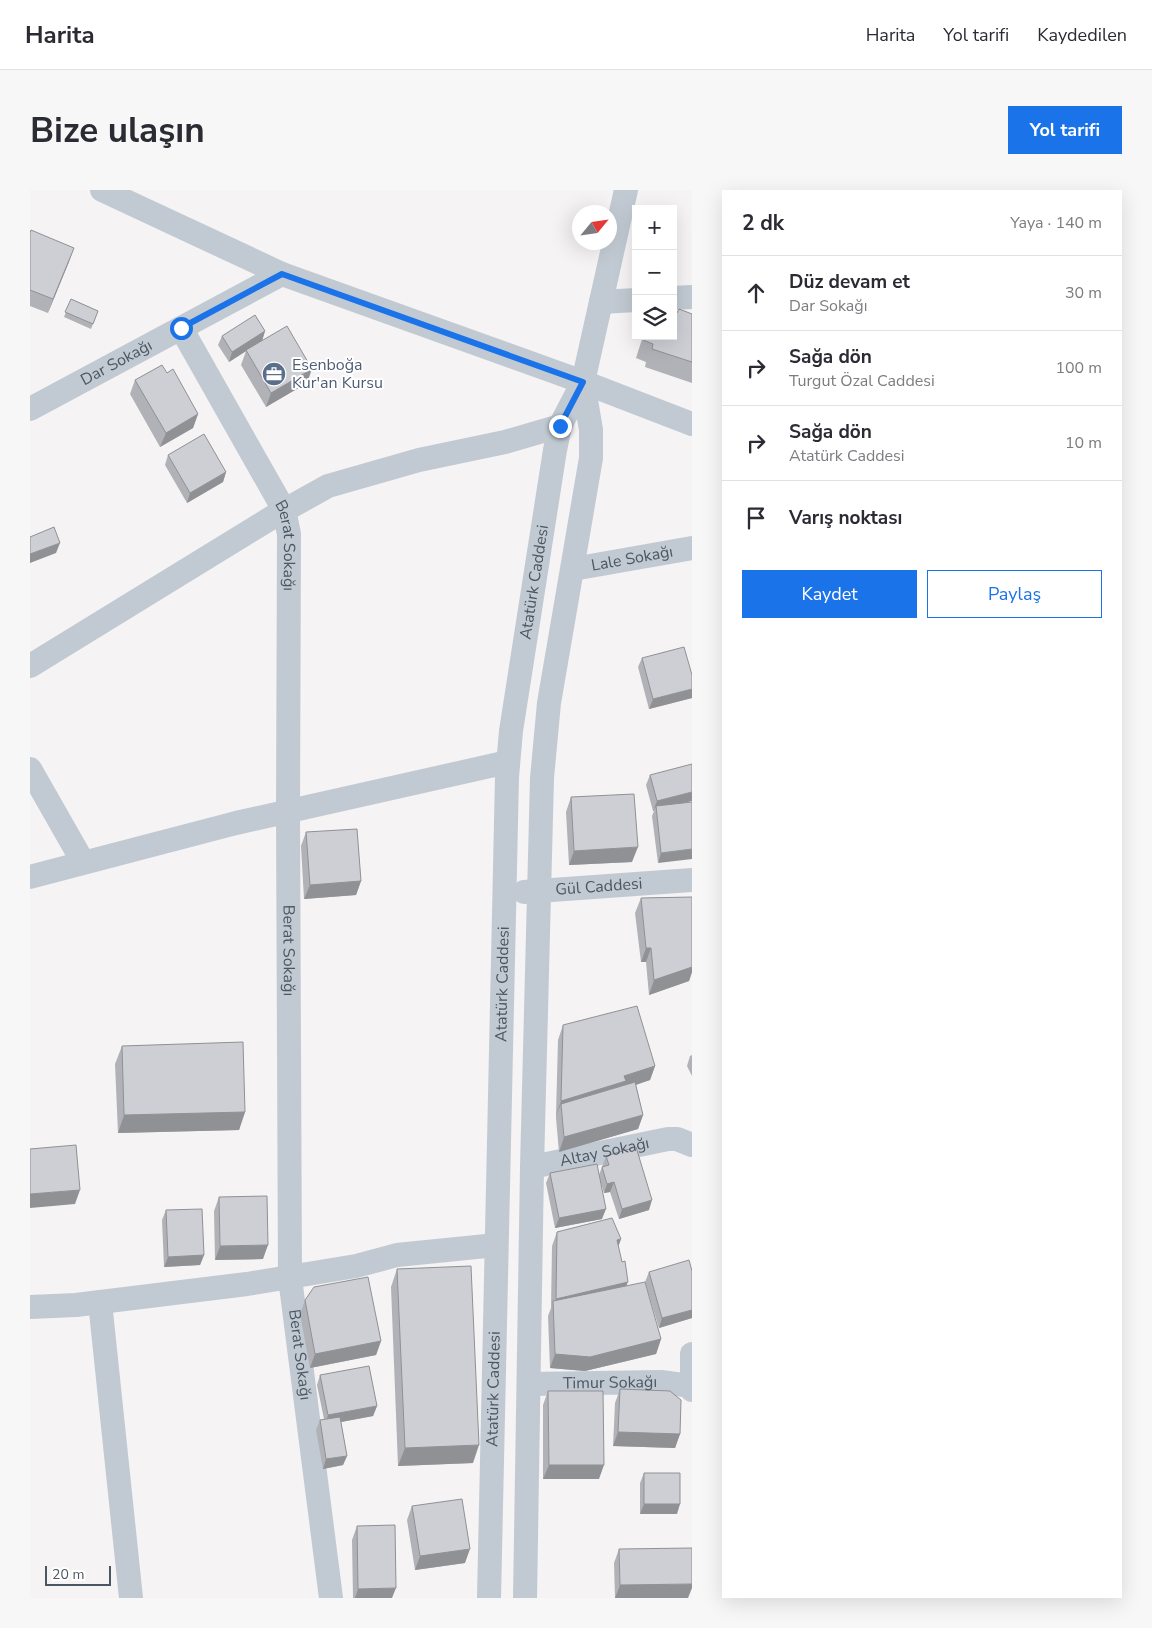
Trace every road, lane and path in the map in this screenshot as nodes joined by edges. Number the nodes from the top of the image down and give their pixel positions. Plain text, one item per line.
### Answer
1 (102, 190) edge
2 (626, 190) edge
3 (282, 274) junction
4 (692, 297) edge
5 (677, 298) edge
6 (632, 300) edge
7 (601, 302) junction
8 (181, 328) junction
9 (583, 382) junction
10 (30, 410) edge
11 (692, 424) edge
12 (560, 426) junction
13 (284, 510) junction
14 (692, 548) edge
15 (573, 569) junction
16 (30, 666) edge
17 (508, 762) junction
18 (30, 769) edge
19 (288, 813) junction
20 (83, 862) junction
21 (30, 877) edge
22 (692, 880) edge
23 (505, 892) junction
24 (538, 892) junction
25 (684, 1142) edge
26 (532, 1168) junction
27 (496, 1245) junction
28 (290, 1278) junction
29 (100, 1302) junction
30 (30, 1307) edge
31 (692, 1354) edge
32 (529, 1384) junction
33 (692, 1386) edge
34 (692, 1390) edge
35 (131, 1598) edge
36 (331, 1598) edge
37 (490, 1598) edge
38 (524, 1598) edge

1 - 3 street
2 - 7 street, Atatürk Caddesi
3 - 8 street, Dar Sokağı
3 - 9 street
4 - 5 street
6 - 7 street
7 - 9 street, Atatürk Caddesi
8 - 10 street, Dar Sokağı
8 - 13 street, Berat Sokağı
9 - 11 street
9 - 12 street, Atatürk Caddesi
9 - 15 street, Atatürk Caddesi
12 - 13 street
12 - 17 street, Atatürk Caddesi
13 - 16 street
13 - 19 street, Berat Sokağı
14 - 15 street, Lale Sokağı
15 - 24 street, Atatürk Caddesi
17 - 19 street
17 - 23 street, Atatürk Caddesi
18 - 20 street
19 - 20 street
19 - 28 street, Berat Sokağı
20 - 21 street
22 - 24 street, Gül Caddesi
23 - 24 street, Gül Caddesi
23 - 27 street, Atatürk Caddesi
24 - 26 street, Atatürk Caddesi
25 - 26 street, Altay Sokağı
26 - 32 street, Atatürk Caddesi
27 - 28 street
27 - 37 street, Atatürk Caddesi
28 - 29 street
28 - 36 street, Berat Sokağı
29 - 30 street
29 - 35 street
31 - 33 street
32 - 33 street, Timur Sokağı
32 - 38 street, Atatürk Caddesi
33 - 34 street

